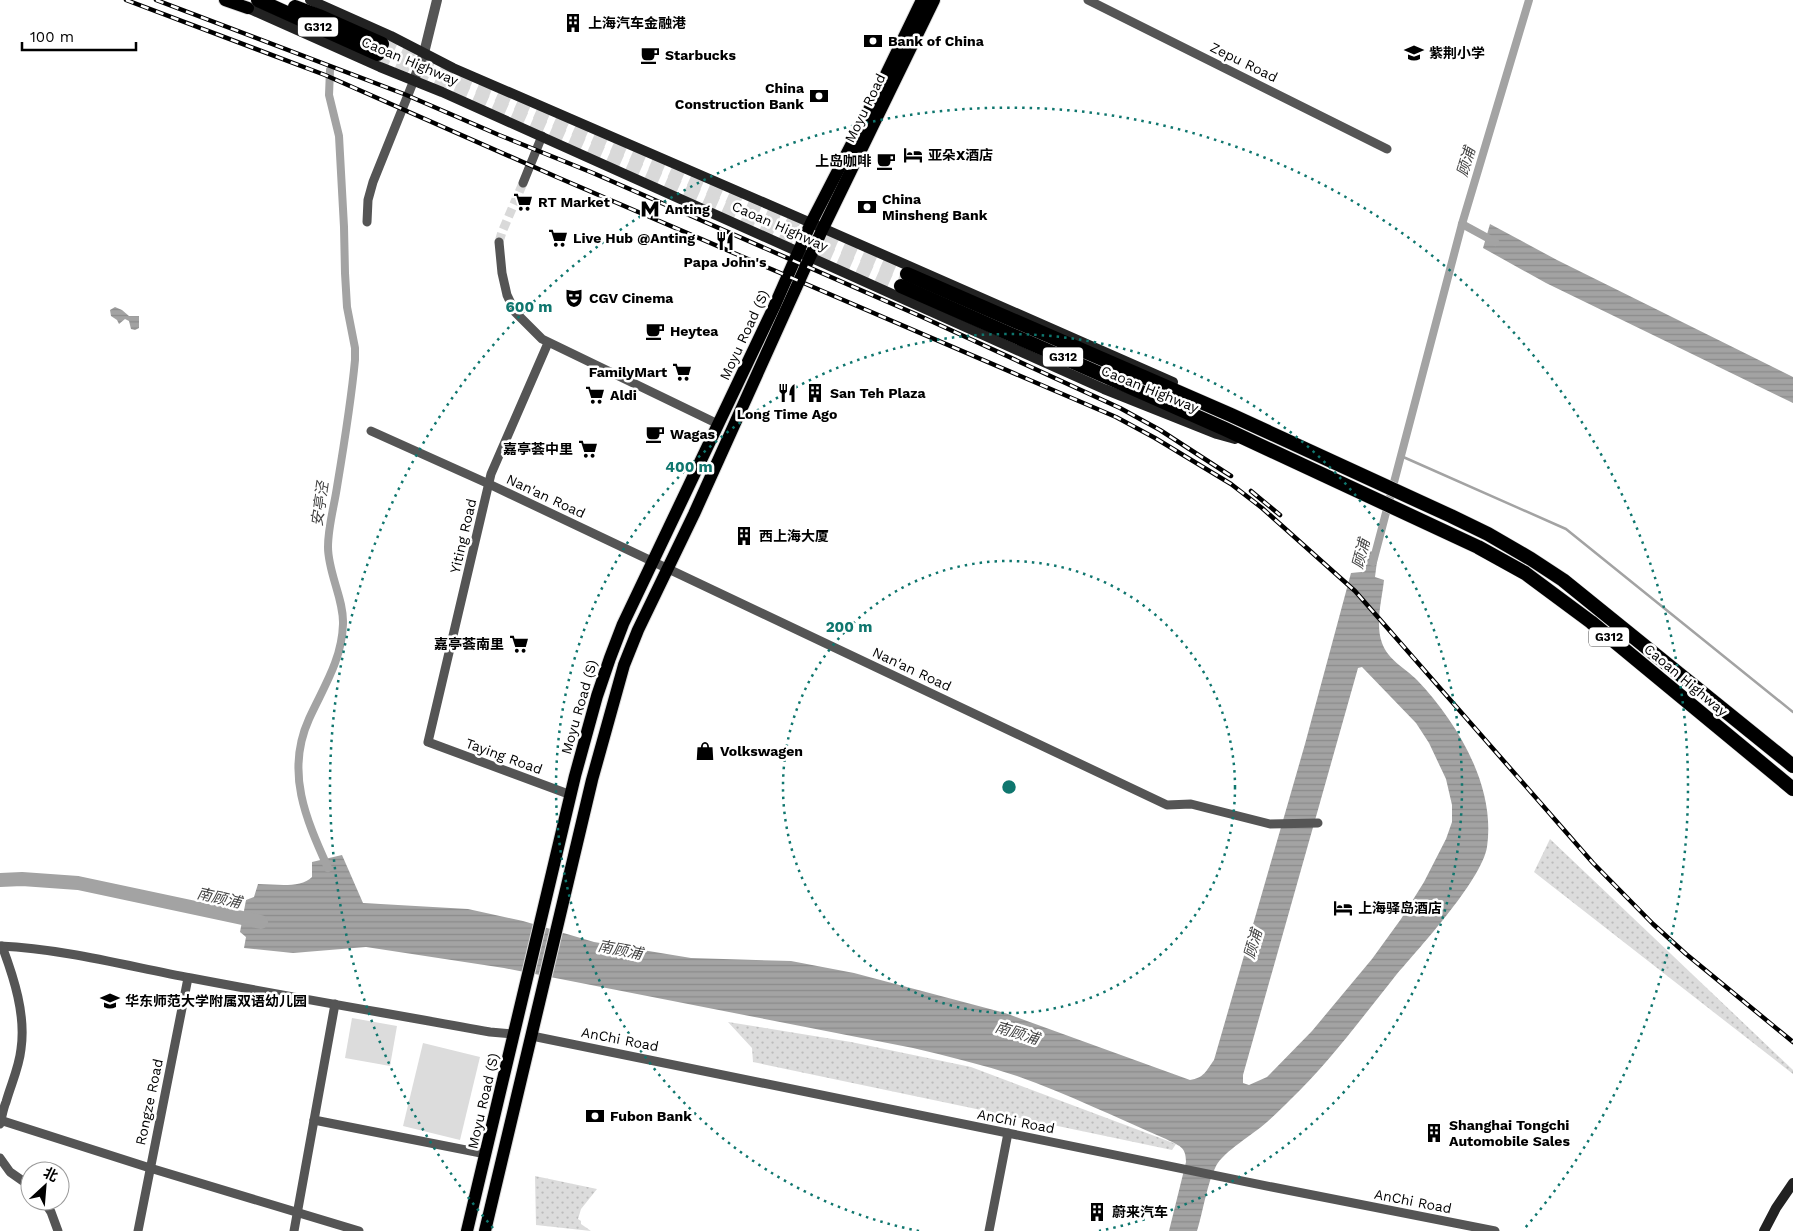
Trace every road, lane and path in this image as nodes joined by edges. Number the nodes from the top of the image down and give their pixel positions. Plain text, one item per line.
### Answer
1 (225, 0) edge
2 (231, 0) edge
3 (279, 0) edge
4 (310, 0) edge
5 (437, 0) edge
6 (922, 0) edge
7 (934, 0) edge
8 (1088, 0) edge
9 (253, 4) edge
10 (424, 53) junction
11 (414, 80) junction
12 (542, 136) junction
13 (1387, 148) dead end
14 (523, 183) tunnel mouth
15 (367, 222) dead end
16 (817, 226) junction
17 (500, 242) tunnel mouth
18 (799, 252) junction
19 (811, 258) junction
20 (548, 343) junction
21 (718, 424) junction
22 (370, 431) dead end
23 (1272, 434) junction
24 (1264, 448) junction
25 (489, 484) junction
26 (653, 561) junction
27 (666, 568) junction
28 (428, 742) joint
29 (1793, 766) edge
30 (1793, 789) edge
31 (571, 795) junction
32 (1318, 823) dead end
33 (1, 946) edge
34 (188, 978) junction
35 (335, 1004) junction
36 (514, 1034) junction
37 (532, 1036) junction
38 (314, 1120) junction
39 (0, 1122) edge
40 (1008, 1133) junction
41 (486, 1154) junction
42 (0, 1158) edge
43 (150, 1168) junction
44 (20, 1179) edge
45 (1793, 1183) edge
46 (50, 1211) edge
47 (298, 1212) junction
48 (58, 1231) edge
49 (138, 1231) edge
50 (294, 1231) edge
51 (359, 1231) edge
52 (467, 1231) edge
53 (485, 1231) edge
54 (989, 1231) edge
55 (1495, 1231) edge
56 (1764, 1231) edge

1 - 9 main road
2 - 9 main road, Caoan Highway
3 - 9 highway, G312
4 - 10 main road, Caoan Highway
5 - 10 street
6 - 16 main road, Moyu Road
7 - 16 main road, Moyu Road
8 - 13 street, Zepu Road
9 - 11 main road, Caoan Highway
10 - 11 street
10 - 16 main road, Caoan Highway
11 - 12 main road, Caoan Highway
11 - 15 street
12 - 14 street
12 - 18 main road, Caoan Highway
16 - 18 main road, Moyu Road (S)
16 - 19 main road, Moyu Road (S)
16 - 23 main road, Caoan Highway
17 - 20 street
18 - 19 main road, Caoan Highway
18 - 21 main road, Moyu Road (S)
19 - 24 main road, Caoan Highway
19 - 27 main road, Moyu Road (S)
20 - 21 street
20 - 25 street, Yiting Road
21 - 26 main road, Moyu Road (S)
22 - 25 street, Nan'an Road
23 - 24 highway, Caoan Highway / G312
23 - 29 highway, Caoan Highway / G312
24 - 30 highway, Caoan Highway / G312
25 - 26 street, Nan'an Road
25 - 28 street, Yiting Road
26 - 27 street, Nan'an Road
26 - 31 main road, Moyu Road (S)
27 - 32 street, Nan'an Road
27 - 37 main road, Moyu Road (S)
28 - 31 street, Taying Road
31 - 36 main road, Moyu Road (S)
33 - 34 street
33 - 39 street
34 - 35 street
34 - 43 street, Rongze Road
35 - 36 street
35 - 38 street
36 - 41 main road, Moyu Road (S)
37 - 40 street, AnChi Road
37 - 53 main road, Moyu Road (S)
38 - 41 street
38 - 47 street
39 - 43 street
40 - 54 street
40 - 55 street, AnChi Road
41 - 52 main road, Moyu Road (S)
42 - 44 street
43 - 47 street
43 - 49 street, Rongze Road
45 - 56 main road
46 - 48 street
47 - 50 street
47 - 51 street

